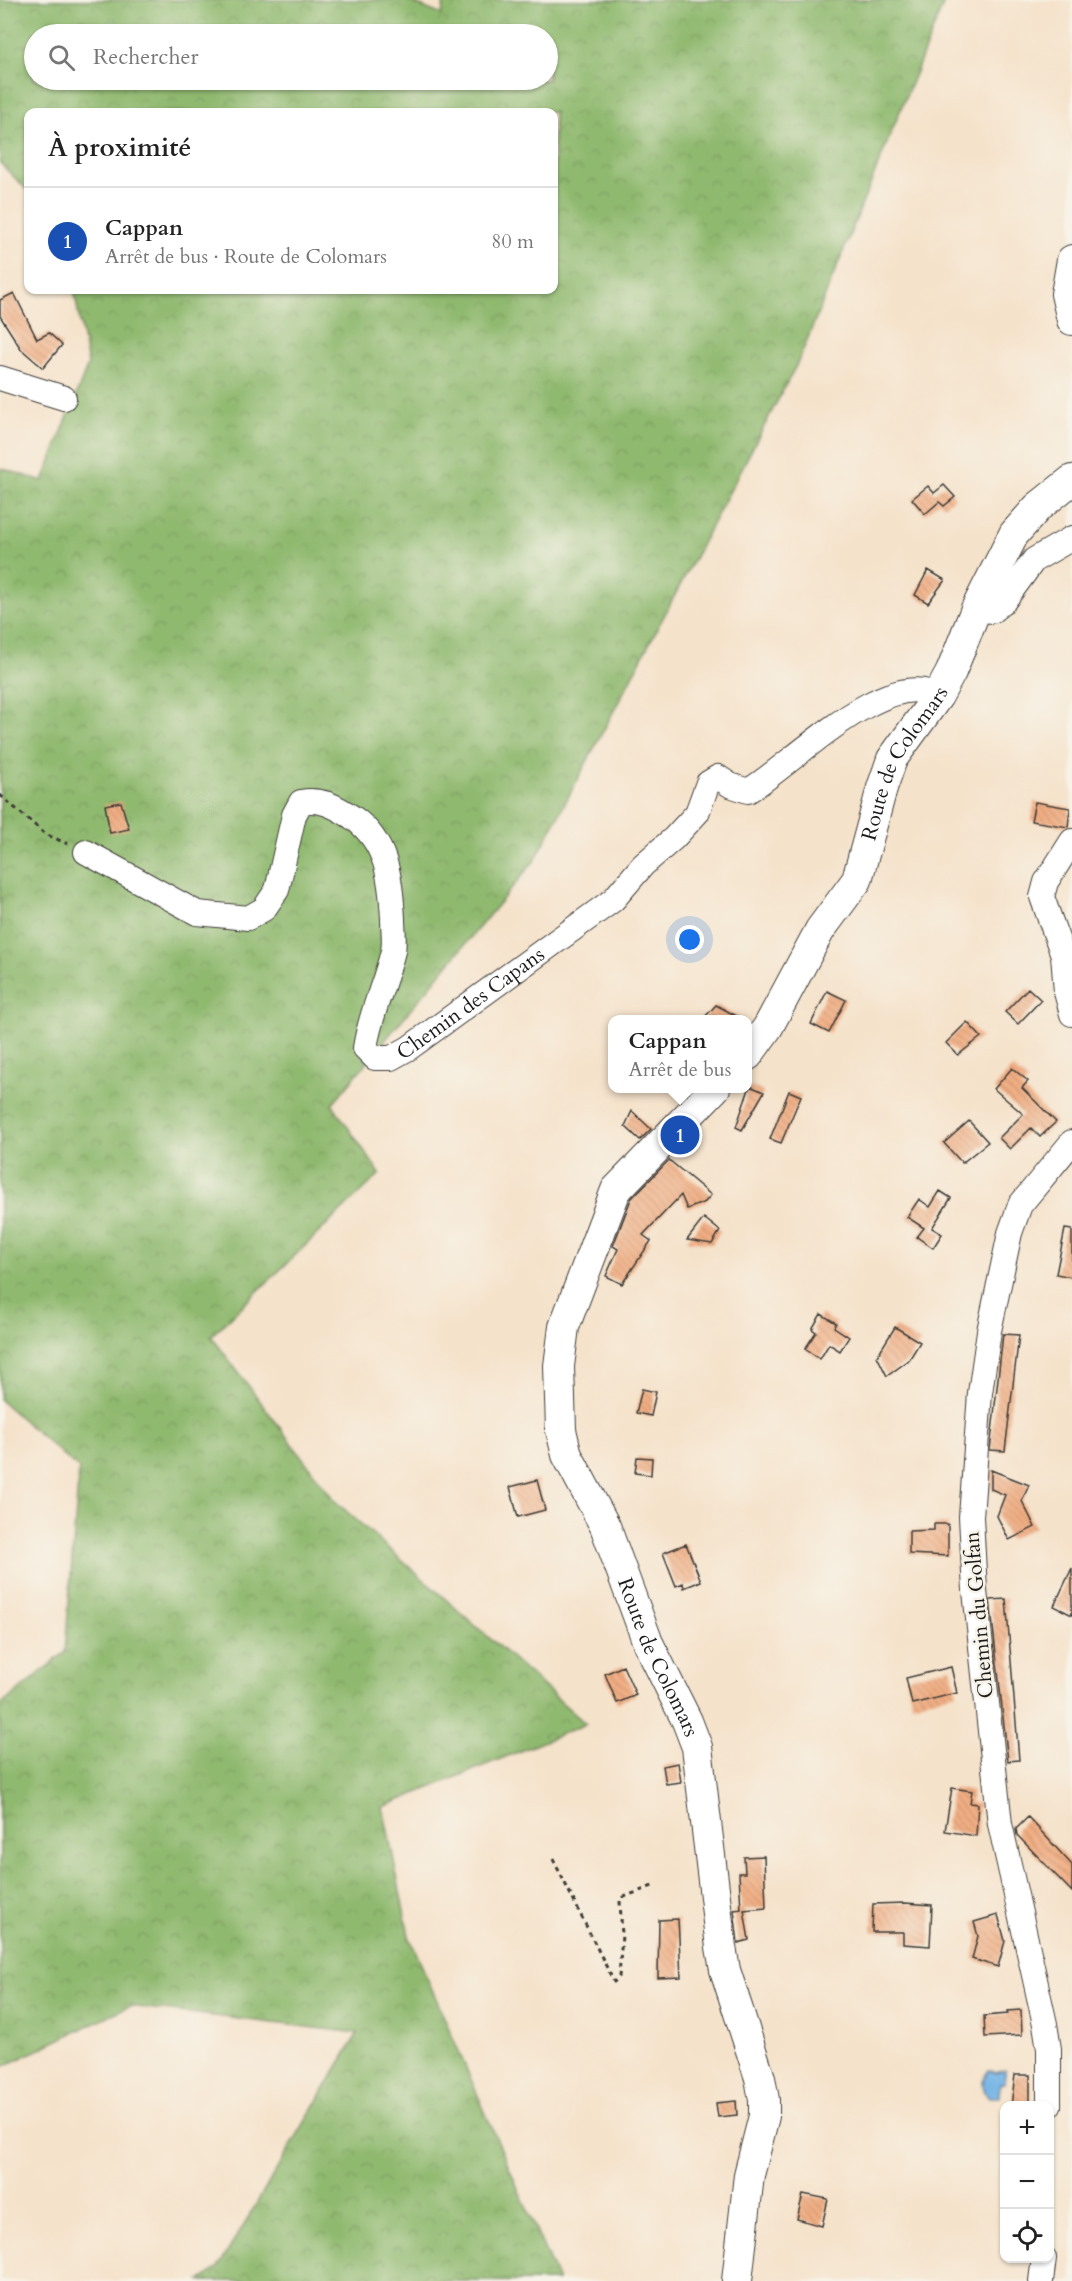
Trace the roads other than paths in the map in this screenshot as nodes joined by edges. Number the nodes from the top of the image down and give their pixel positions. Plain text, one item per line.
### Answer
1 (1072, 260) edge
2 (1072, 320) edge
3 (0, 378) edge
4 (64, 398) dead end
5 (1072, 480) edge
6 (1072, 538) edge
7 (976, 609) junction
8 (938, 696) junction
9 (1072, 841) edge
10 (86, 852) road end
11 (1072, 1014) edge
12 (752, 1048) edge
13 (711, 1093) edge
14 (1072, 1142) edge
15 (1049, 2101) edge
16 (1043, 2263) edge
17 (737, 2281) edge
18 (1041, 2281) edge

1 - 2 main road
3 - 4 street
5 - 7 main road, Route de Colomars
6 - 7 street
7 - 8 main road, Route de Colomars
8 - 10 street, Chemin des Capans
8 - 12 main road, Route de Colomars
9 - 11 street
13 - 17 main road, Route de Colomars
14 - 15 street, Chemin du Golfan
16 - 18 street

